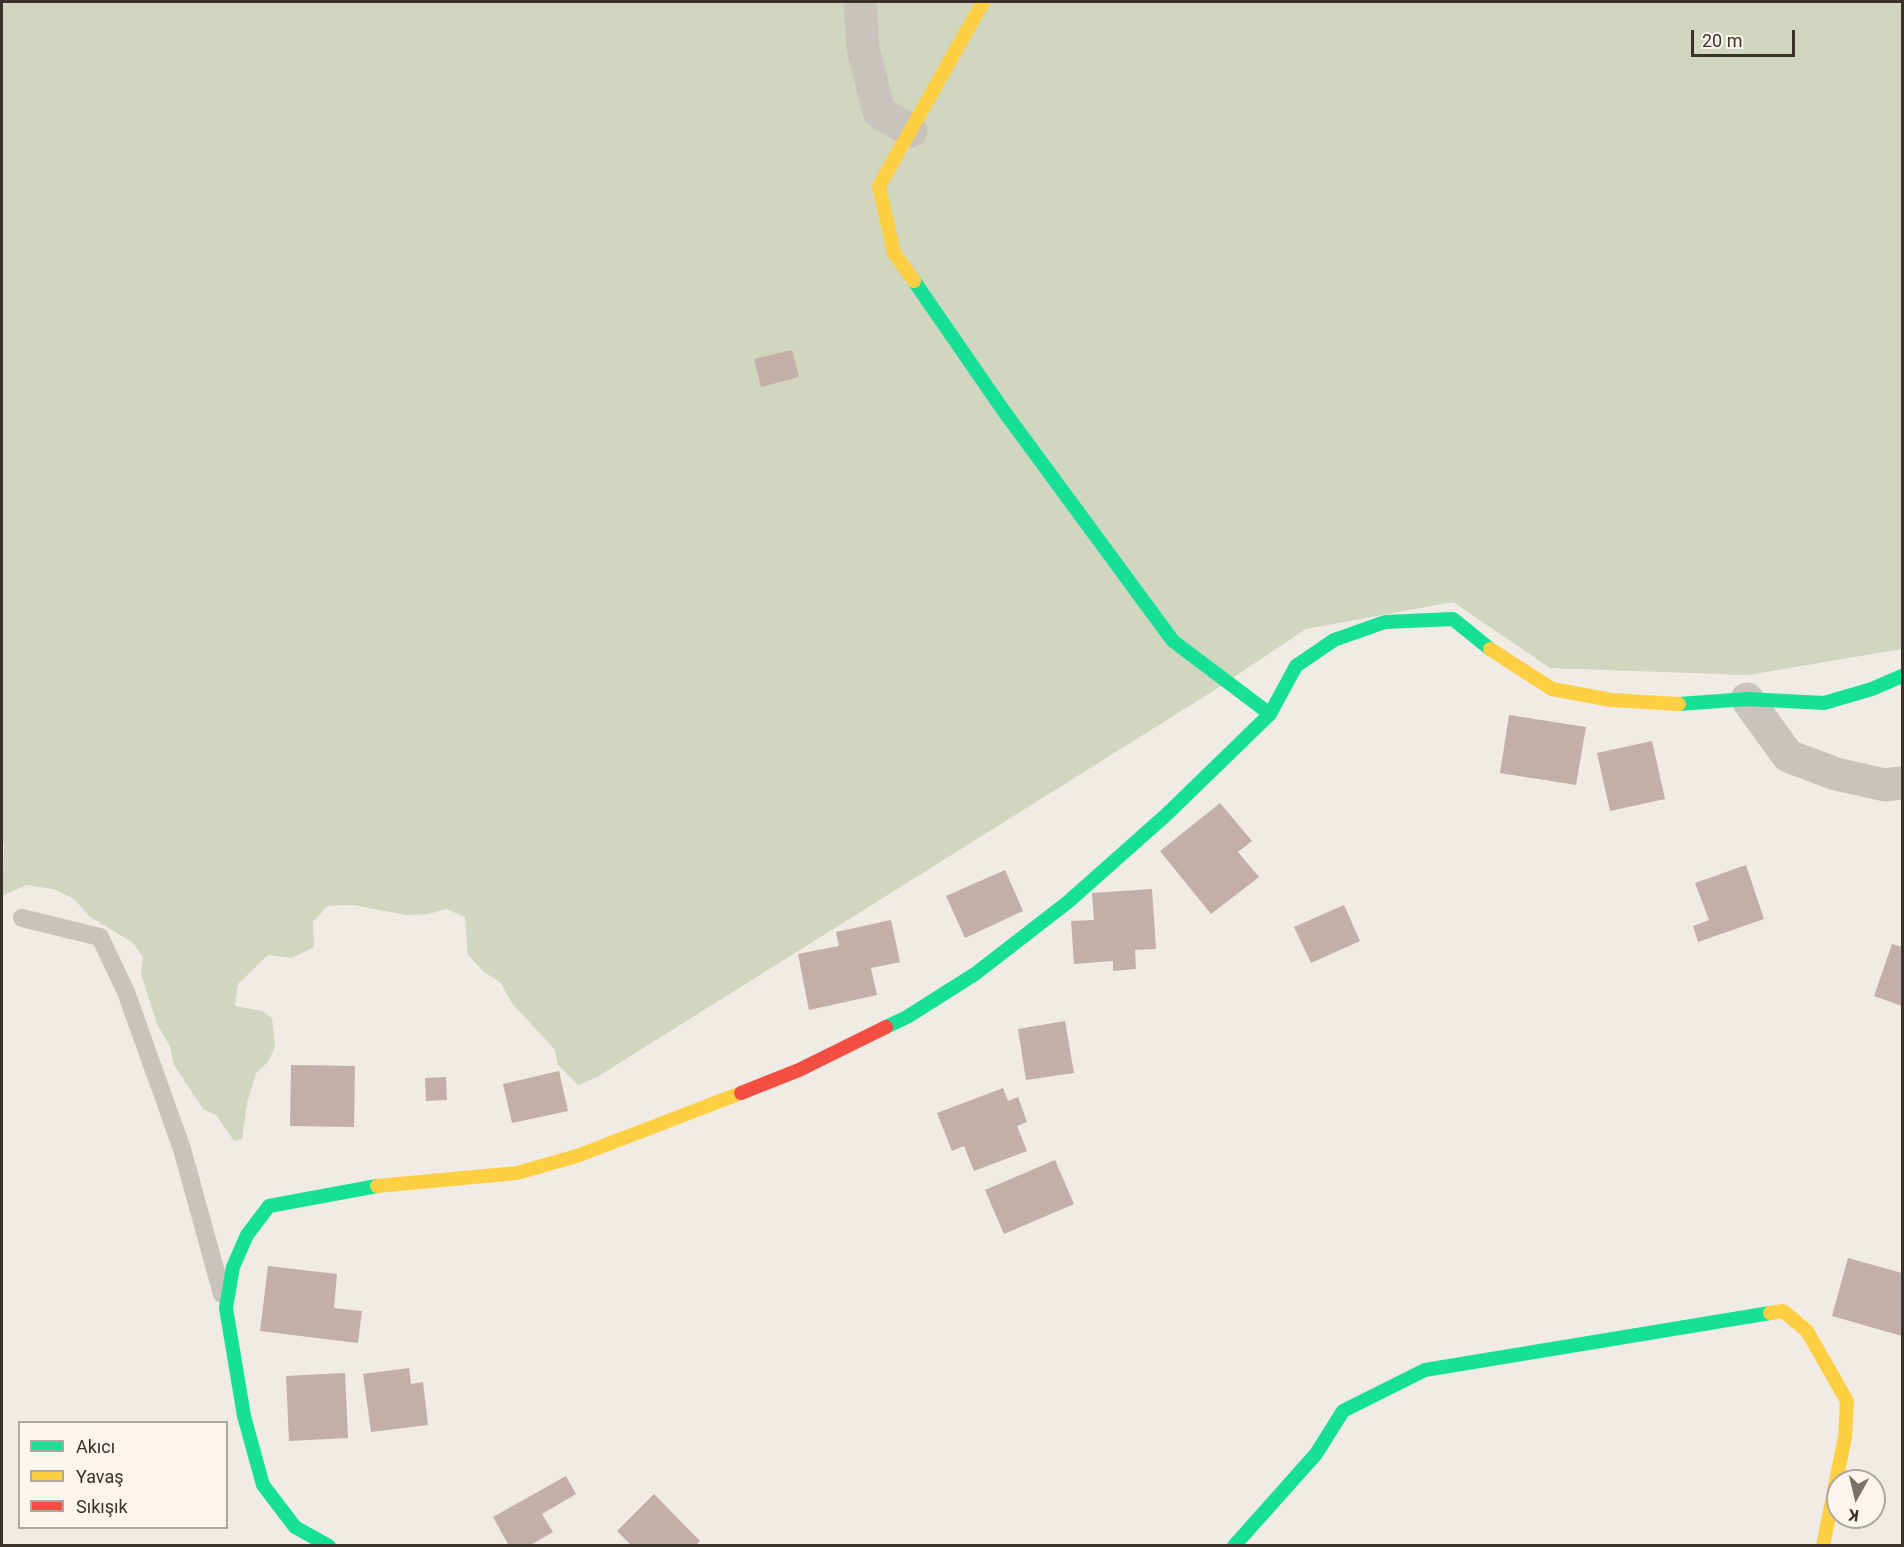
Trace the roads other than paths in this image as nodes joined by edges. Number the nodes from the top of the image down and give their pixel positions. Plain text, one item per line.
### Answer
1 (860, 2) edge
2 (982, 2) edge
3 (911, 131) junction
4 (1902, 676) edge
5 (1747, 699) junction
6 (1270, 714) junction
7 (1902, 783) edge
8 (22, 918) dead end
9 (226, 1308) junction
10 (329, 1545) edge
11 (1234, 1545) edge
12 (1824, 1545) edge

1 - 3 street
2 - 3 street
3 - 6 street
4 - 5 street
5 - 6 street
5 - 7 street
6 - 9 street
8 - 9 lane
9 - 10 street
11 - 12 street

